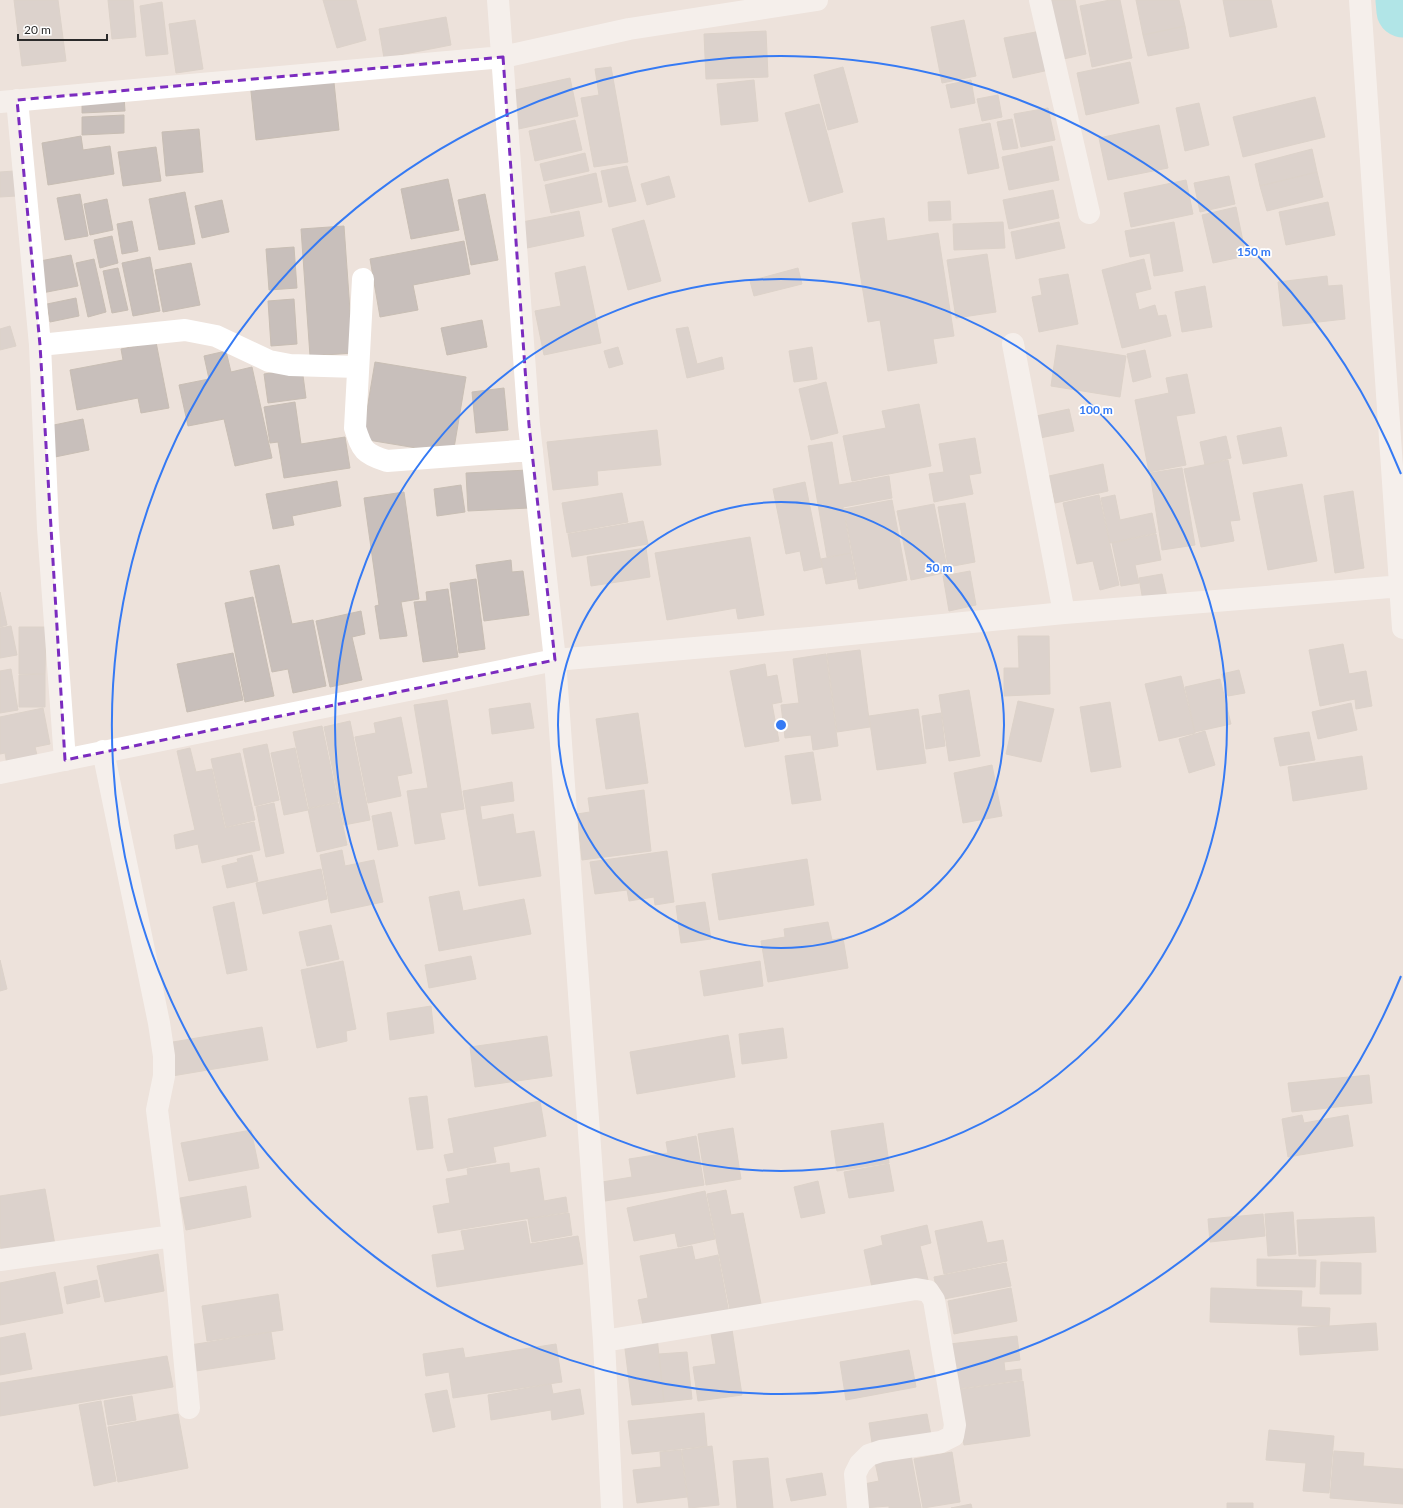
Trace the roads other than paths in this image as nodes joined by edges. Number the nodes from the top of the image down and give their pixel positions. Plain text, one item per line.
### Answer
1 (498, 0) edge
2 (816, 0) edge
3 (1040, 0) edge
4 (1360, 0) edge
5 (502, 57) junction
6 (9, 101) edge
7 (1088, 213) dead end
8 (363, 279) dead end
9 (1013, 344) dead end
10 (40, 345) junction
11 (358, 367) junction
12 (532, 450) junction
13 (1402, 586) edge
14 (1064, 613) junction
15 (1403, 628) edge
16 (555, 660) junction
17 (104, 751) junction
18 (65, 760) junction
19 (0, 773) edge
20 (173, 1236) junction
21 (0, 1260) edge
22 (604, 1340) junction
23 (189, 1408) dead end
24 (612, 1508) edge
25 (858, 1508) edge

1 - 5 street
2 - 5 street
3 - 7 street
4 - 13 street
5 - 6 street
5 - 12 street
6 - 10 street
8 - 11 street
9 - 14 street
10 - 11 street
10 - 18 street
11 - 12 street
12 - 16 street
13 - 14 street
13 - 15 street
14 - 16 street
16 - 17 street
16 - 22 street
17 - 18 street
17 - 20 street
18 - 19 street
20 - 21 street
20 - 23 street
22 - 24 street
22 - 25 street

